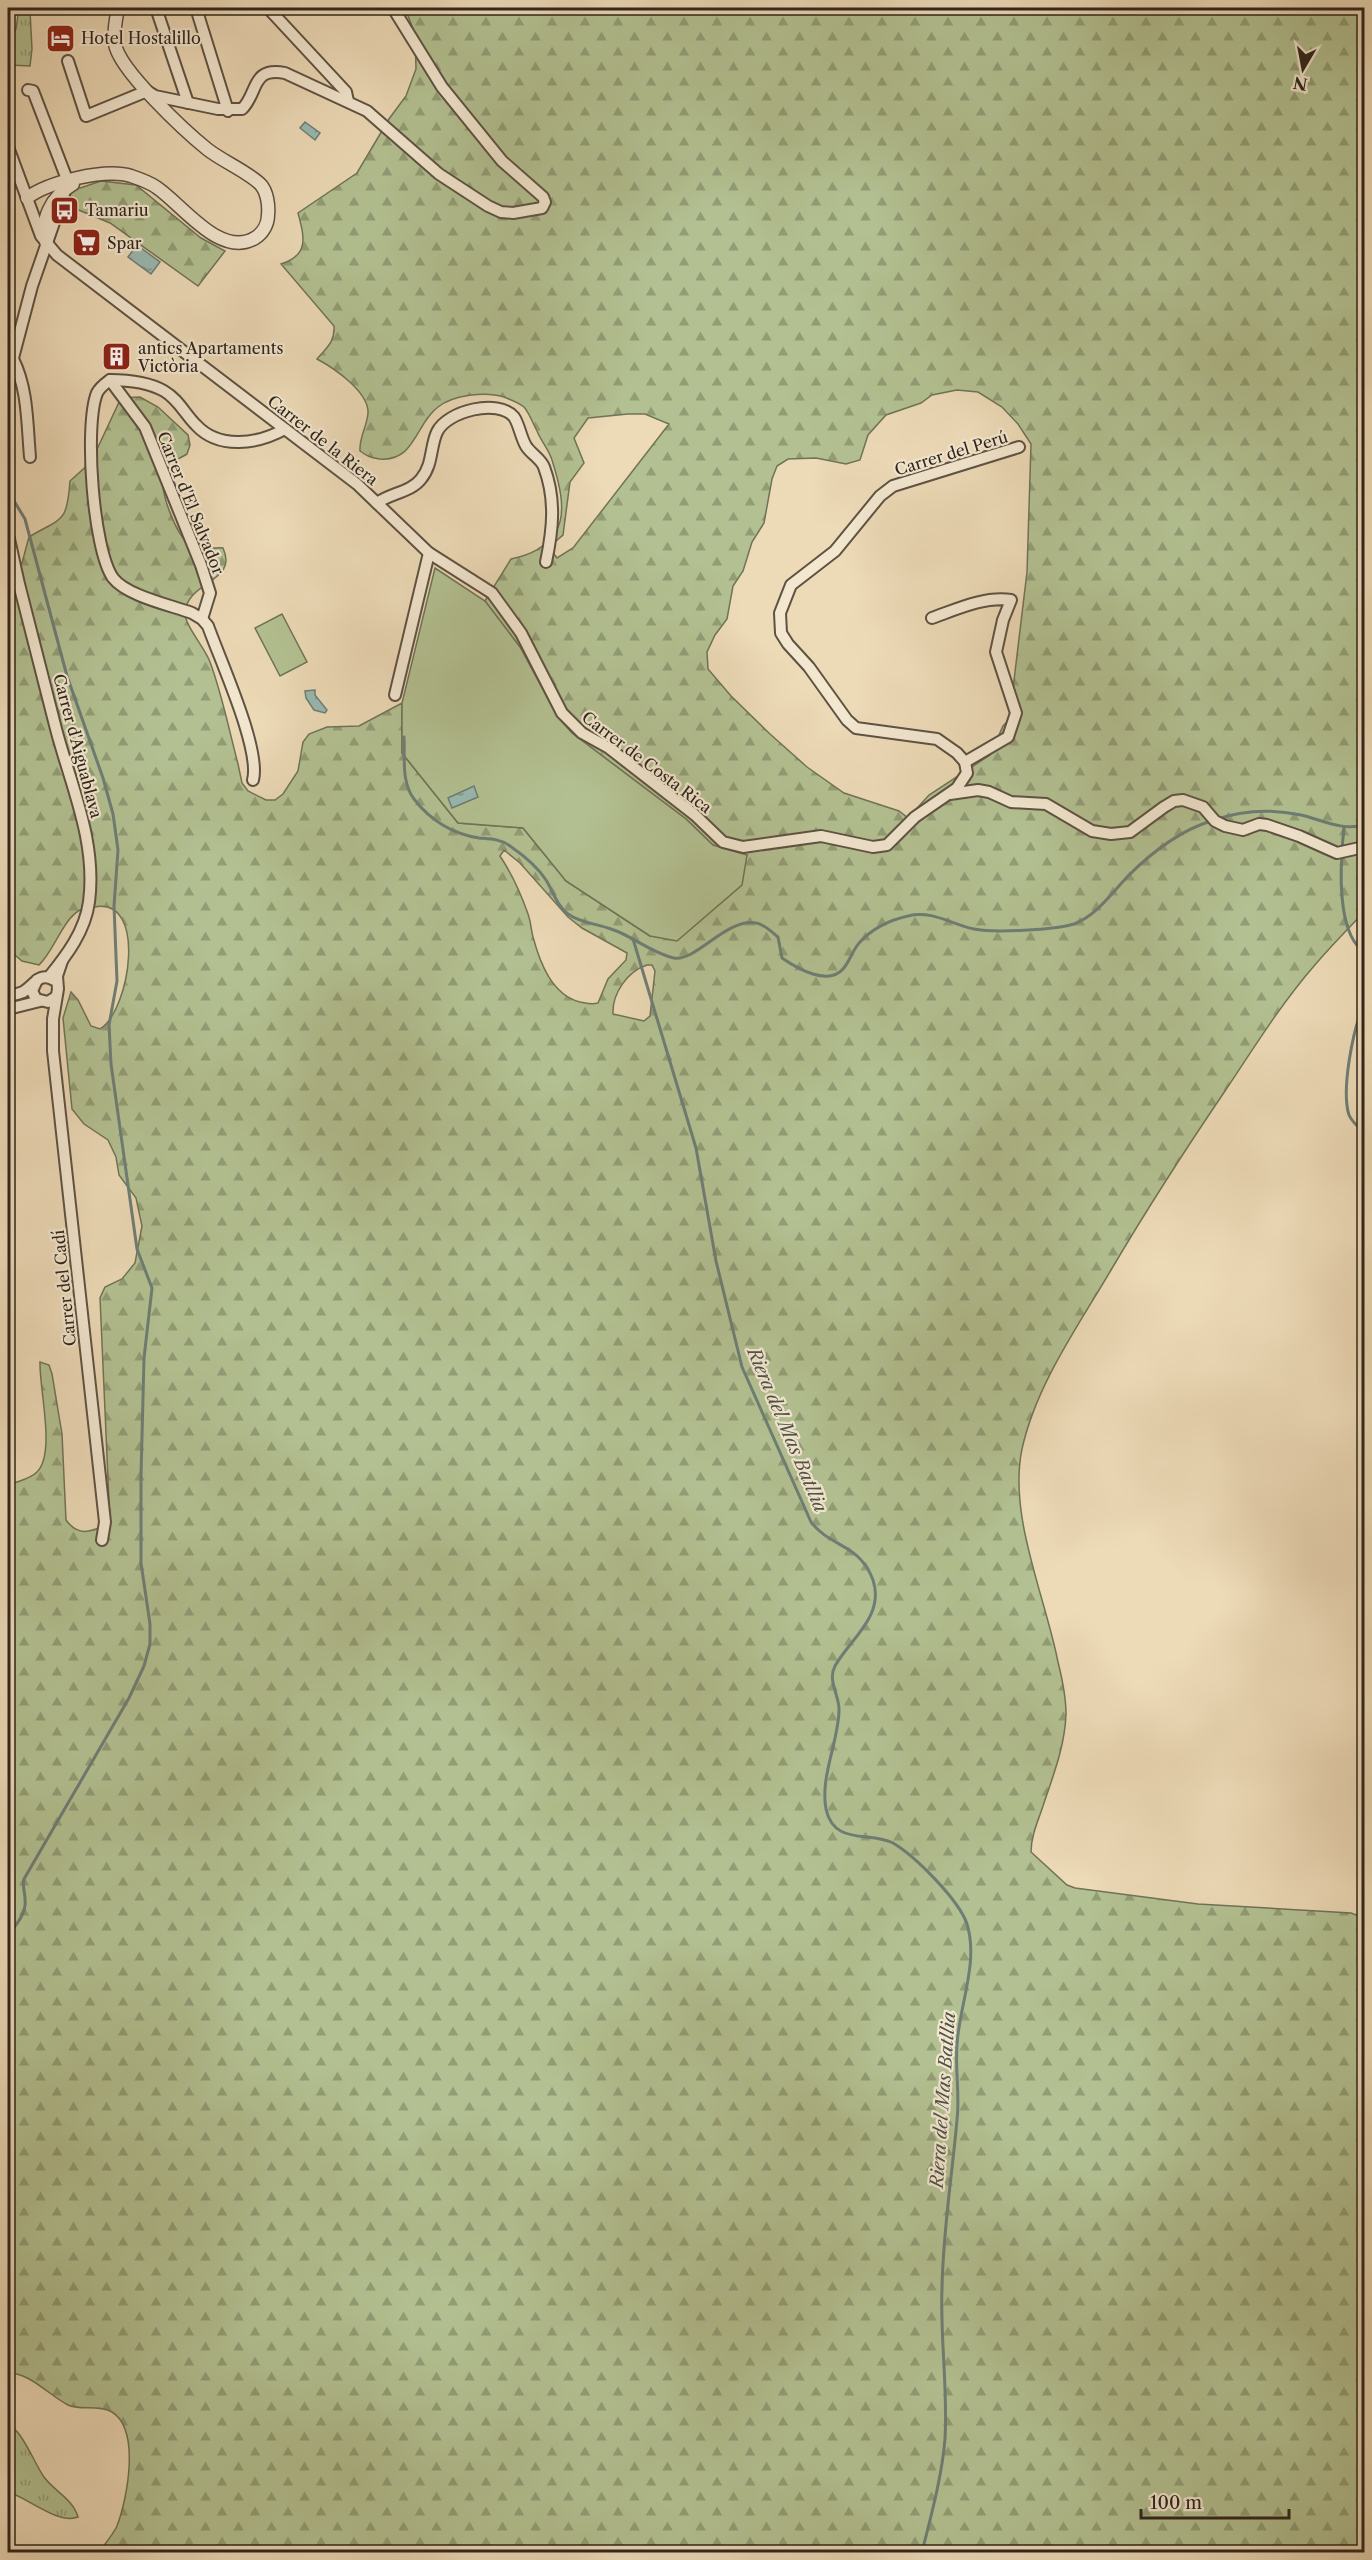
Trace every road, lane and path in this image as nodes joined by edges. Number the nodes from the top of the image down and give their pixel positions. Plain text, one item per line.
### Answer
1 (118, 8) edge
2 (156, 8) edge
3 (196, 8) edge
4 (268, 8) edge
5 (393, 8) edge
6 (68, 61) dead end
7 (28, 90) dead end
8 (147, 91) junction
9 (348, 101) junction
10 (188, 103) junction
11 (228, 111) junction
12 (8, 147) edge
13 (71, 183) junction
14 (27, 198) junction
15 (47, 245) junction
16 (13, 359) junction
17 (8, 376) edge
18 (110, 380) junction
19 (285, 429) junction
20 (1019, 447) dead end
21 (30, 456) dead end
22 (377, 502) junction
23 (8, 535) edge
24 (429, 553) junction
25 (546, 562) dead end
26 (932, 618) dead end
27 (202, 619) junction
28 (395, 695) dead end
29 (965, 762) junction
30 (253, 780) dead end
31 (950, 794) junction
32 (1365, 847) edge
33 (37, 980) junction
34 (53, 981) junction
35 (8, 996) edge
36 (56, 997) junction
37 (40, 1002) junction
38 (8, 1009) edge
39 (52, 1032) junction
40 (102, 1540) dead end
41 (1365, 2547) edge
42 (1360, 2553) edge

1 - 8 street
2 - 10 street
3 - 11 street
4 - 9 street
5 - 9 street
6 - 8 street
7 - 13 street
8 - 10 street
8 - 13 street
9 - 11 street
10 - 11 street
12 - 14 street, Carrer de la Riera
13 - 14 street
13 - 15 street
14 - 15 street, Carrer de la Riera
15 - 16 street
15 - 19 street, Carrer de la Riera
16 - 17 street
16 - 21 street
18 - 19 street
18 - 27 street, Carrer d'El Salvador
18 - 27 street
19 - 22 street, Carrer de la Riera
20 - 29 street, Carrer del Perú
22 - 24 street, Carrer de la Riera
22 - 25 street
23 - 34 street, Carrer d'Aiguablava
24 - 28 street
24 - 31 street, Carrer de Costa Rica
26 - 29 street
27 - 30 street
29 - 31 street, Carrer de Costa Rica
31 - 32 street
33 - 34 street
33 - 35 street
33 - 37 street
34 - 36 street
36 - 37 street
36 - 39 street, Carrer del Cadí
37 - 38 street
37 - 39 street, Carrer del Cadí
39 - 40 street, Carrer del Cadí
41 - 42 street

